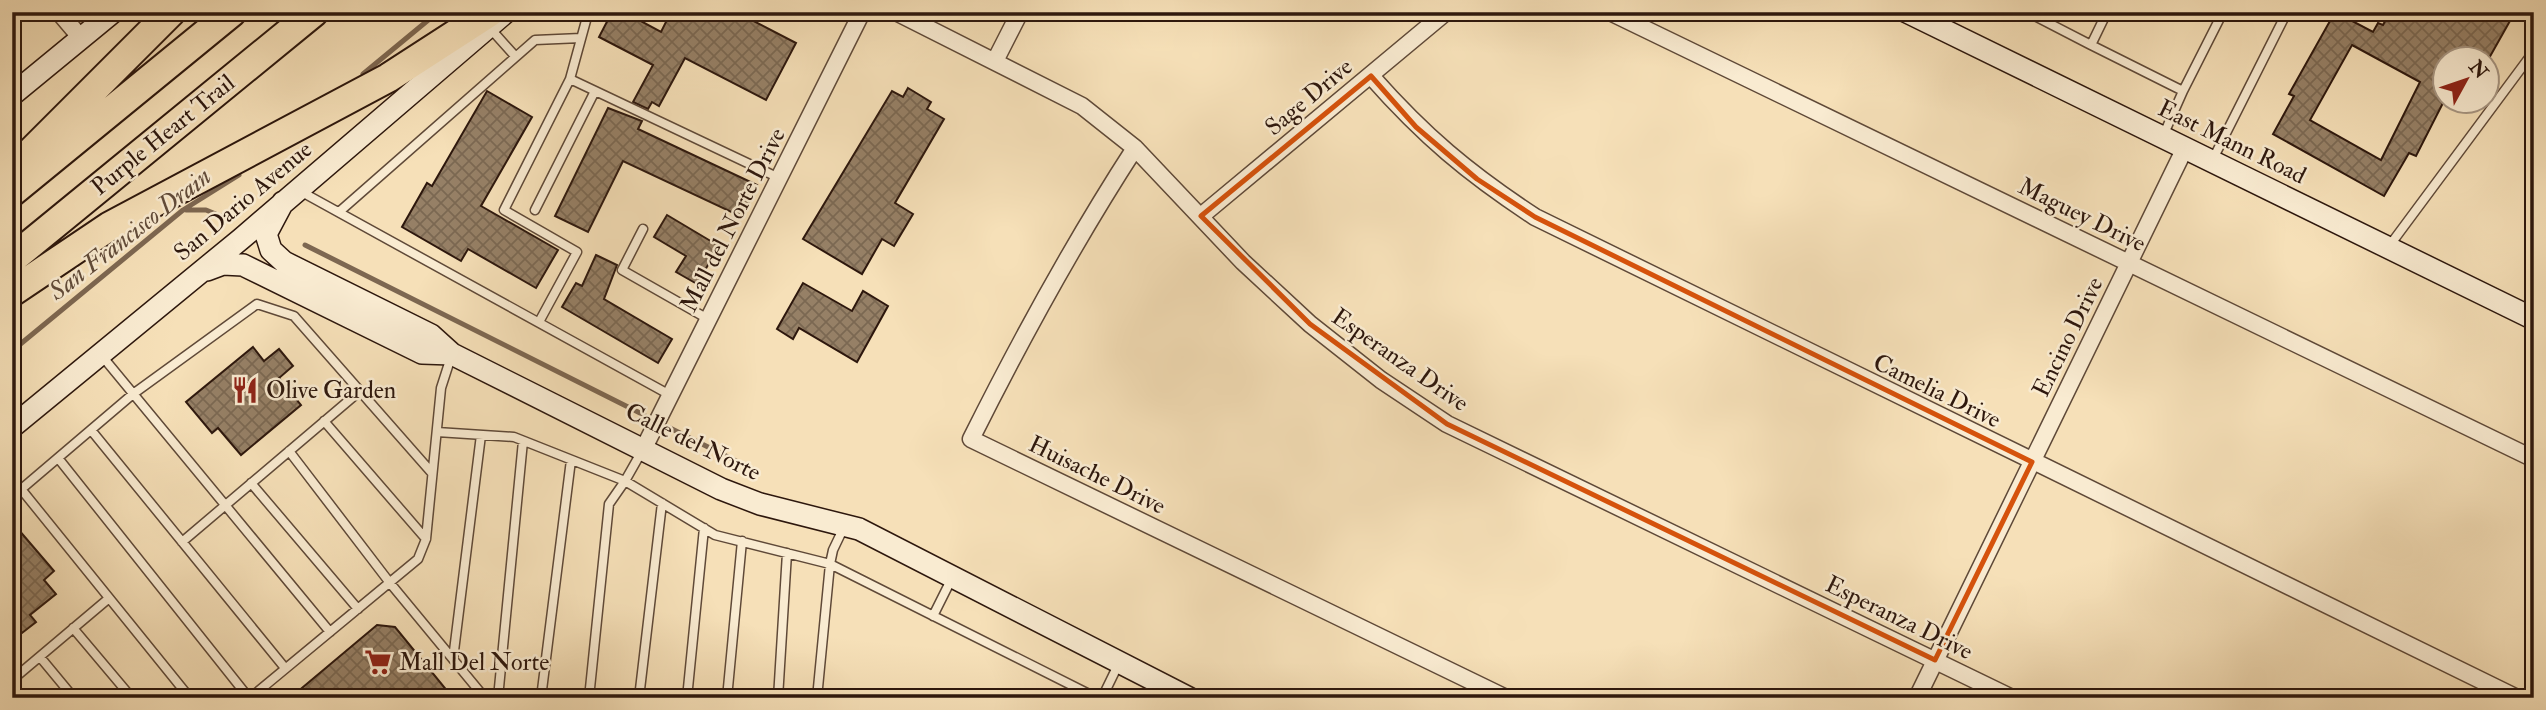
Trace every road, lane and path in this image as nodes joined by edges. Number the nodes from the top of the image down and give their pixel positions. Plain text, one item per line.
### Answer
1 (59, 12) edge
2 (113, 12) edge
3 (171, 12) edge
4 (232, 12) edge
5 (314, 12) edge
6 (506, 12) edge
7 (583, 12) edge
8 (862, 12) edge
9 (896, 12) edge
10 (1020, 12) edge
11 (1446, 12) edge
12 (1610, 12) edge
13 (1906, 12) edge
14 (2026, 12) edge
15 (2107, 12) edge
16 (2223, 12) edge
17 (2287, 12) edge
18 (489, 20) edge
19 (81, 38) junction
20 (581, 38) junction
21 (2091, 45) junction
22 (2534, 51) edge
23 (515, 56) junction
24 (995, 61) junction
25 (1371, 76) junction
26 (570, 79) junction
27 (595, 91) junction
28 (2183, 91) junction
29 (12, 95) edge
30 (2163, 137) junction
31 (1135, 148) junction
32 (2185, 148) junction
33 (2211, 161) junction
34 (12, 171) edge
35 (779, 178) junction
36 (12, 192) edge
37 (290, 196) junction
38 (535, 210) dead end
39 (339, 212) junction
40 (1201, 216) junction
41 (643, 229) dead end
42 (2388, 248) junction
43 (12, 259) edge
44 (2129, 264) junction
45 (198, 274) junction
46 (12, 292) edge
47 (708, 319) junction
48 (2534, 319) edge
49 (539, 322) junction
50 (100, 354) junction
51 (452, 354) junction
52 (360, 391) junction
53 (133, 394) junction
54 (670, 395) junction
55 (324, 421) junction
56 (12, 427) edge
57 (91, 430) junction
58 (437, 432) junction
59 (481, 435) junction
60 (523, 441) junction
61 (644, 448) junction
62 (289, 451) junction
63 (58, 458) junction
64 (2534, 458) edge
65 (571, 460) junction
66 (2032, 462) junction
67 (432, 473) junction
68 (625, 481) junction
69 (251, 483) junction
70 (21, 489) junction
71 (12, 496) edge
72 (662, 503) junction
73 (224, 506) junction
74 (846, 524) junction
75 (704, 528) junction
76 (426, 539) junction
77 (182, 541) junction
78 (742, 541) junction
79 (787, 553) junction
80 (830, 564) junction
81 (953, 577) junction
82 (390, 583) junction
83 (108, 599) junction
84 (358, 609) junction
85 (933, 616) junction
86 (73, 628) junction
87 (330, 632) junction
88 (40, 657) junction
89 (453, 659) junction
90 (1935, 660) junction
91 (1119, 662) junction
92 (285, 668) junction
93 (12, 680) edge
94 (74, 698) edge
95 (132, 698) edge
96 (190, 698) edge
97 (249, 698) edge
98 (485, 698) edge
99 (498, 698) edge
100 (541, 698) edge
101 (589, 698) edge
102 (639, 698) edge
103 (687, 698) edge
104 (727, 698) edge
105 (778, 698) edge
106 (817, 698) edge
107 (1100, 698) edge
108 (1189, 698) edge
109 (1506, 698) edge
110 (1917, 698) edge
111 (2012, 698) edge
112 (2517, 698) edge

1 - 19 street
2 - 19 street
3 - 34 highway
4 - 36 highway, Purple Heart Trail
5 - 43 highway, Purple Heart Trail
6 - 18 street, San Dario Avenue
7 - 20 lane
8 - 35 street, Mall del Norte Drive
9 - 24 street, Esperanza Drive
10 - 24 street
11 - 25 street, Sage Drive
12 - 44 street, Maguey Drive
13 - 30 street, East Mann Road
14 - 21 lane
15 - 21 lane
16 - 28 lane
17 - 33 lane
18 - 23 lane
18 - 37 street, San Dario Avenue
18 - 46 highway
19 - 29 street
20 - 23 lane
20 - 26 lane
21 - 28 lane
22 - 42 lane
23 - 39 lane
24 - 31 street, Esperanza Drive
25 - 40 street, Sage Drive
25 - 66 street, Camelia Drive
26 - 27 lane
26 - 49 lane
27 - 35 lane
27 - 38 lane
28 - 30 lane
30 - 32 street, East Mann Road
31 - 40 street, Esperanza Drive
31 - 109 street, Huisache Drive
32 - 33 street, East Mann Road
32 - 44 street, Encino Drive
33 - 42 street, East Mann Road
35 - 47 street, Mall del Norte Drive
37 - 39 lane
37 - 45 street, San Dario Avenue
37 - 51 street, Calle del Norte
39 - 49 lane
40 - 90 street, Esperanza Drive
41 - 47 lane
42 - 48 street, East Mann Road
44 - 64 street, Maguey Drive
44 - 66 street, Encino Drive
45 - 50 street, San Dario Avenue
45 - 51 street
47 - 54 street, Mall del Norte Drive
49 - 54 lane
50 - 53 lane
50 - 56 street, San Dario Avenue
51 - 58 lane
51 - 61 street, Calle del Norte
52 - 53 lane
52 - 55 lane
52 - 67 lane
53 - 57 lane
53 - 73 lane
54 - 61 street, Mall del Norte Drive
55 - 62 lane
55 - 76 lane
57 - 63 lane
57 - 77 lane
58 - 59 lane
58 - 67 lane
59 - 60 lane
59 - 89 lane
60 - 65 lane
60 - 99 lane
61 - 68 lane
61 - 74 street, Calle del Norte
62 - 69 lane
62 - 82 lane
63 - 70 lane
63 - 97 lane
65 - 68 lane
65 - 100 lane
66 - 90 street, Encino Drive
66 - 112 street, Camelia Drive
67 - 76 lane
68 - 72 lane
68 - 101 lane
69 - 73 lane
69 - 84 lane
70 - 71 lane
70 - 83 lane
72 - 75 lane
72 - 102 lane
73 - 77 lane
73 - 87 lane
74 - 80 lane
74 - 81 street, Calle del Norte
75 - 78 lane
75 - 103 lane
76 - 82 lane
77 - 92 lane
78 - 79 lane
78 - 104 lane
79 - 80 lane
79 - 105 lane
80 - 85 lane
80 - 106 lane
81 - 85 lane
81 - 91 street, Calle del Norte
82 - 84 lane
82 - 89 lane
83 - 86 lane
83 - 96 lane
84 - 87 lane
85 - 107 lane
86 - 88 lane
86 - 95 lane
87 - 92 lane
88 - 93 lane
88 - 94 lane
89 - 98 lane
90 - 110 street, Encino Drive
90 - 111 street, Esperanza Drive
91 - 107 lane
91 - 108 street, Calle del Norte
92 - 97 lane

